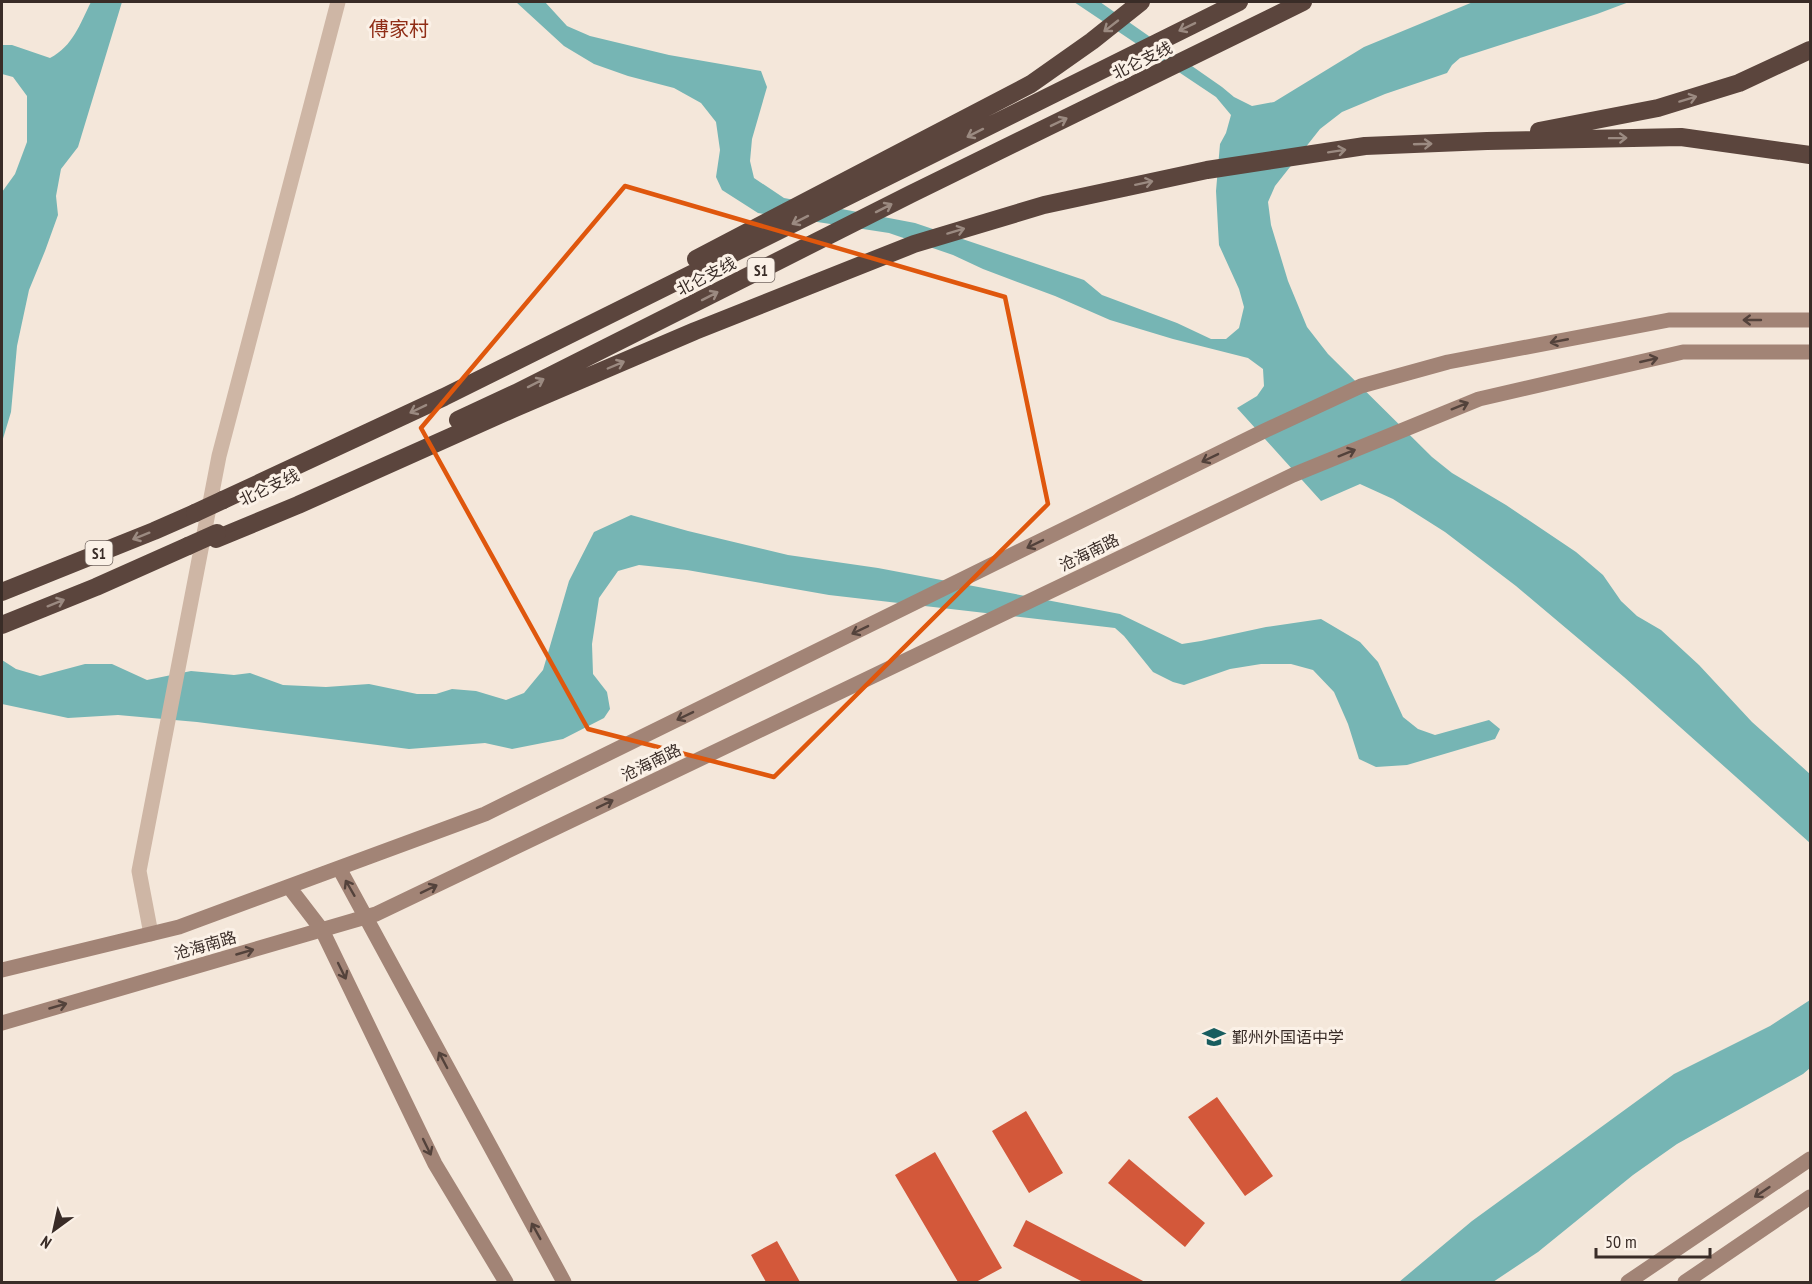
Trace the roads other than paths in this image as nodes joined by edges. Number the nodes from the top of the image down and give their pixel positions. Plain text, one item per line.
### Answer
1 (338, 2) edge
2 (1239, 2) edge
3 (1303, 2) edge
4 (1136, 6) edge
5 (1810, 50) edge
6 (1487, 141) junction
7 (1810, 155) edge
8 (1810, 320) edge
9 (1810, 352) edge
10 (444, 397) junction
11 (216, 536) junction
12 (2, 592) edge
13 (2, 625) edge
14 (339, 868) junction
15 (289, 887) junction
16 (366, 917) junction
17 (321, 930) junction
18 (151, 934) junction
19 (2, 970) edge
20 (2, 1023) edge
21 (1810, 1159) edge
22 (1810, 1197) edge
23 (506, 1282) edge
24 (563, 1282) edge
25 (1628, 1282) edge
26 (1685, 1282) edge

1 - 18 street
2 -> 10 highway, 北仑支线 / S1
11 -> 3 highway, 北仑支线 / S1
4 -> 10 highway
6 -> 5 highway
6 -> 7 highway
11 -> 6 highway
8 -> 14 main road, 沧海南路
16 -> 9 main road, 沧海南路
10 -> 12 highway, 北仑支线 / S1, bridge
13 -> 11 highway, 北仑支线 / S1, bridge
14 - 15 main road, 沧海南路
16 -> 14 main road
15 - 17 main road
15 - 18 main road, 沧海南路
16 - 17 main road, 沧海南路
24 -> 16 main road
20 -> 17 main road, 沧海南路
17 -> 23 main road
18 - 19 main road, 沧海南路
21 -> 25 main road
22 - 26 main road

